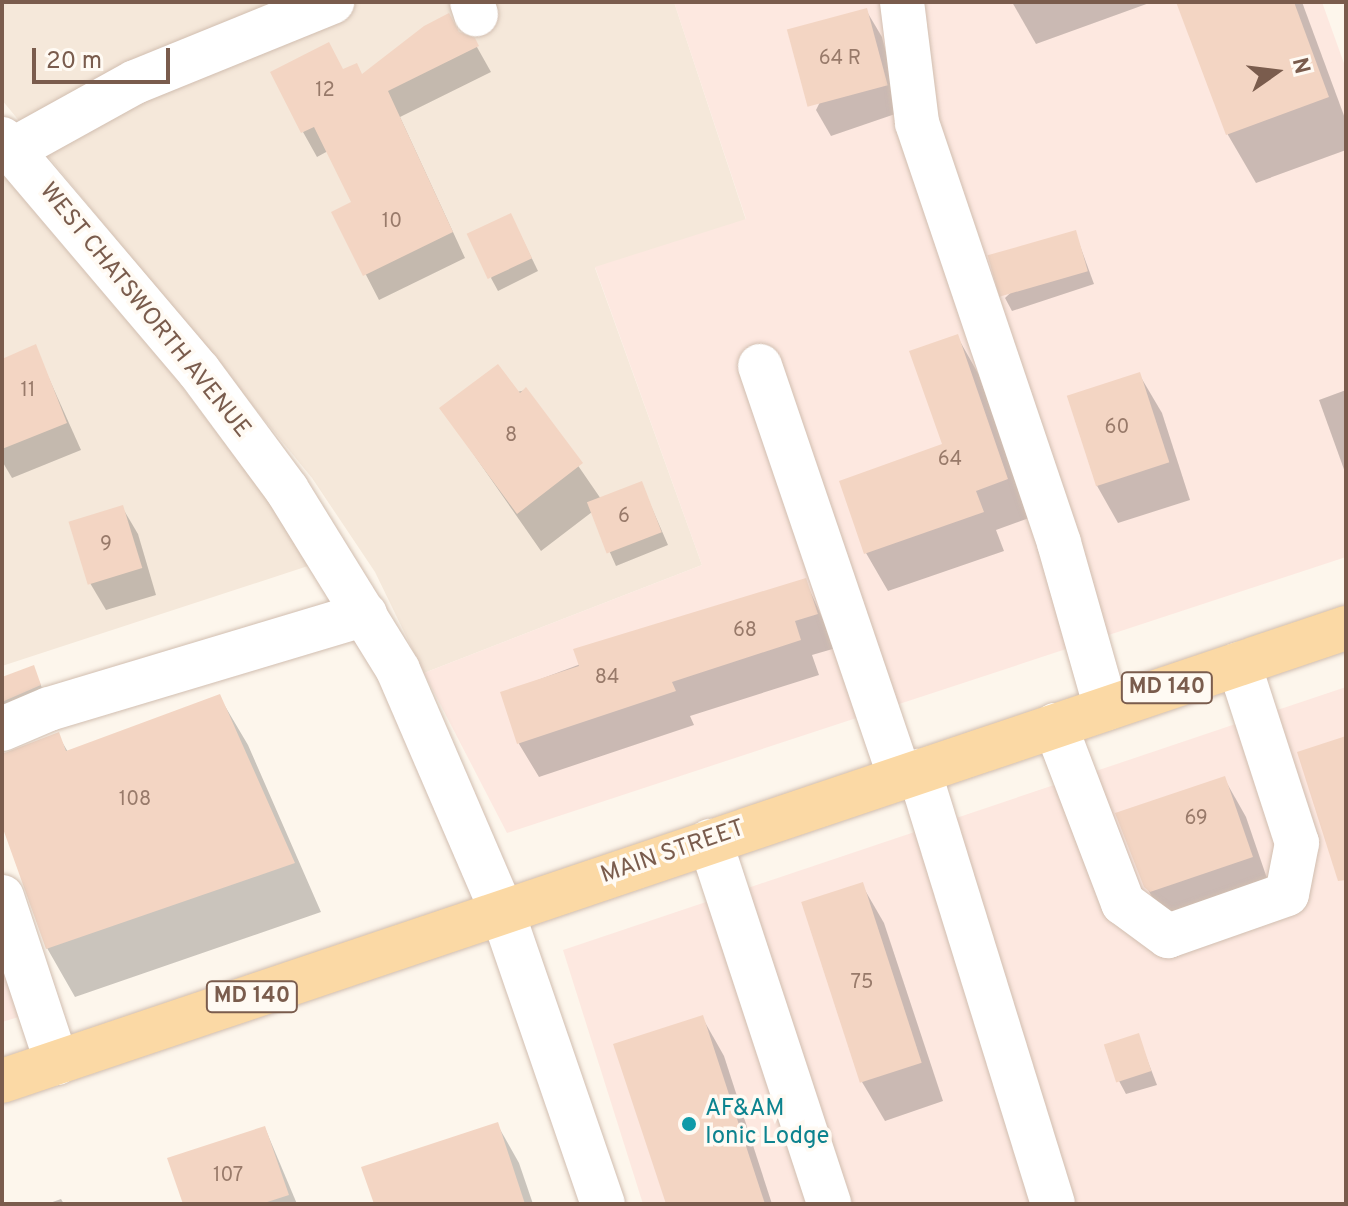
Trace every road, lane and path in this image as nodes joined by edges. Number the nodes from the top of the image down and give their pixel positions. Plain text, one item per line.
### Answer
1 (332, 2) edge
2 (902, 2) edge
3 (7, 144) edge
4 (760, 366) dead end
5 (365, 614) junction
6 (1346, 628) edge
7 (1239, 664) junction
8 (1106, 708) junction
9 (1055, 725) junction
10 (2, 729) edge
11 (909, 774) junction
12 (710, 841) junction
13 (2, 897) edge
14 (502, 911) junction
15 (57, 1063) junction
16 (2, 1081) edge
17 (603, 1204) edge
18 (829, 1204) edge
19 (1053, 1204) edge

1 - 3 street
2 - 8 street
3 - 5 street, WEST CHATSWORTH AVENUE
4 - 11 street
5 - 10 street
5 - 14 street, WEST CHATSWORTH AVENUE
6 - 7 main road, MAIN STREET / MD 140
7 - 8 main road, MAIN STREET / MD 140
7 - 9 street
8 - 9 main road, MAIN STREET / MD 140
9 - 11 main road, MAIN STREET / MD 140
11 - 12 main road, MAIN STREET / MD 140
11 - 19 street
12 - 14 main road, MAIN STREET / MD 140
12 - 18 street
13 - 15 street
14 - 15 main road, MAIN STREET / MD 140
14 - 17 street, WEST CHATSWORTH AVENUE
15 - 16 main road, MAIN STREET / MD 140

